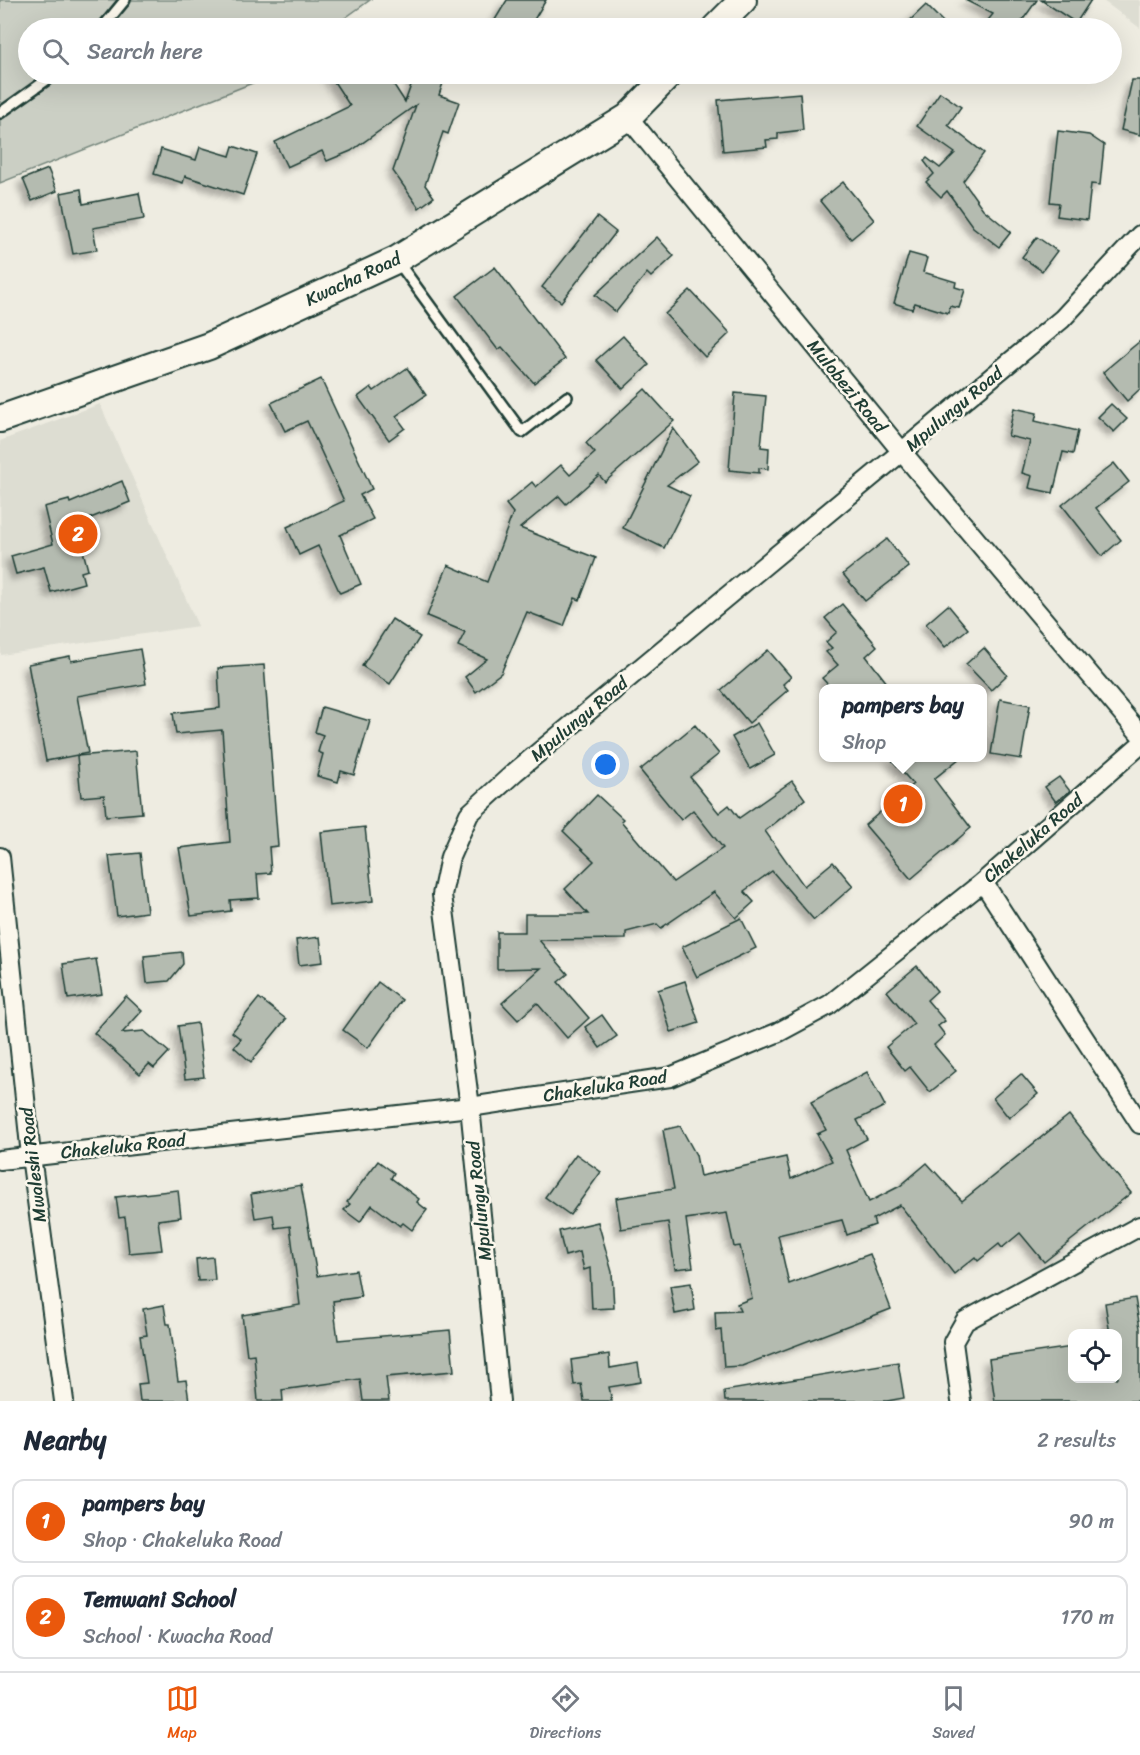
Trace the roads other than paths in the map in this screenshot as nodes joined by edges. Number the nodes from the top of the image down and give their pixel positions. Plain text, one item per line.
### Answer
1 (125, 0) edge
2 (743, 0) edge
3 (110, 18) edge
4 (725, 18) edge
5 (41, 84) edge
6 (660, 84) edge
7 (0, 113) edge
8 (628, 117) junction
9 (1140, 235) edge
10 (396, 261) junction
11 (567, 397) dead end
12 (0, 419) edge
13 (902, 452) junction
14 (1140, 734) edge
15 (1140, 746) edge
16 (0, 857) edge
17 (983, 882) junction
18 (470, 1107) junction
19 (1140, 1125) edge
20 (31, 1156) junction
21 (0, 1160) edge
22 (1140, 1226) edge
23 (64, 1401) edge
24 (500, 1401) edge
25 (961, 1401) edge

1 - 3 lane
2 - 4 main road
5 - 7 lane
6 - 8 main road, Kwacha Road
8 - 10 main road, Kwacha Road
8 - 13 street, Mulobezi Road
9 - 13 street, Mpulungu Road
10 - 11 lane
10 - 12 main road, Kwacha Road
13 - 14 street, Mulobezi Road
13 - 18 street, Mpulungu Road
15 - 17 street, Chakeluka Road
16 - 20 street, Mwaleshi Road
17 - 18 street, Chakeluka Road
17 - 19 street
18 - 20 street, Chakeluka Road
18 - 24 street, Mpulungu Road
20 - 21 street, Chakeluka Road
20 - 23 street, Mwaleshi Road
22 - 25 street

